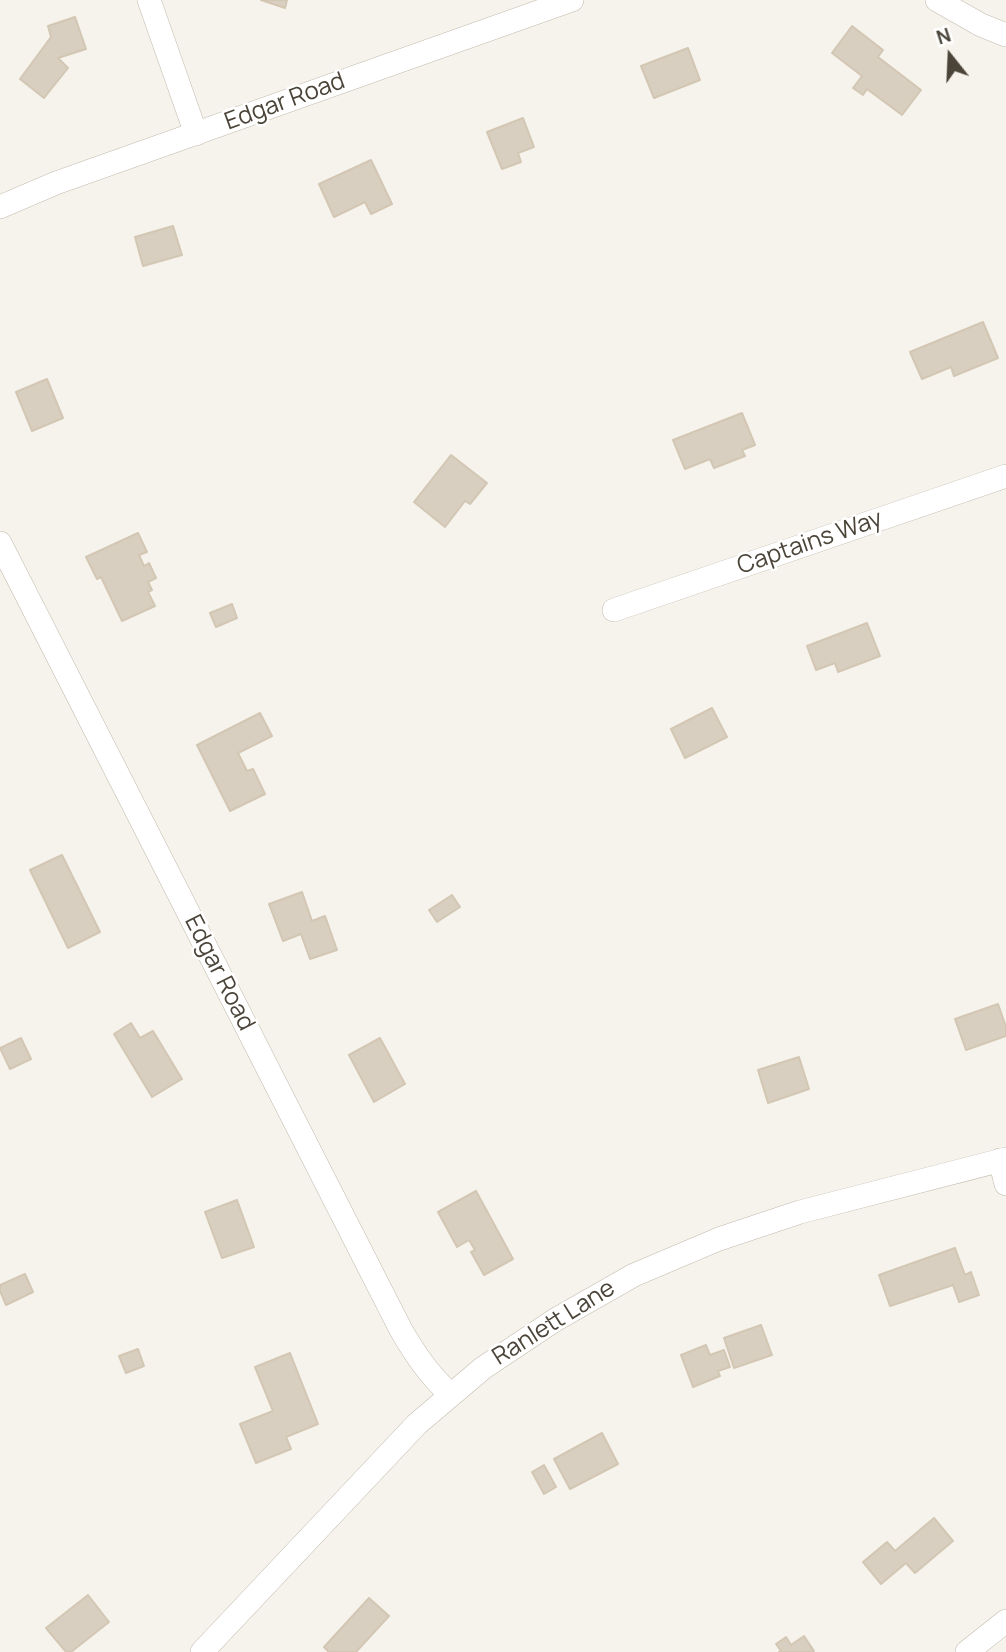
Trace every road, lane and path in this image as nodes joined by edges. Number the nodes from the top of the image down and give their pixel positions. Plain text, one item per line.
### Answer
1 (149, 0) edge
2 (572, 0) edge
3 (937, 0) edge
4 (1006, 35) edge
5 (196, 134) junction
6 (0, 207) edge
7 (1006, 476) edge
8 (0, 543) edge
9 (614, 610) dead end
10 (1003, 1159) edge
11 (1006, 1184) edge
12 (450, 1394) junction
13 (1006, 1621) edge
14 (202, 1652) edge
15 (967, 1652) edge

1 - 5 street
2 - 5 street, Edgar Road
3 - 4 street
5 - 6 street, Edgar Road
7 - 9 street, Captains Way
8 - 12 street, Edgar Road
10 - 11 street
10 - 12 street, Ranlett Lane
12 - 14 street, Ranlett Lane
13 - 15 street

